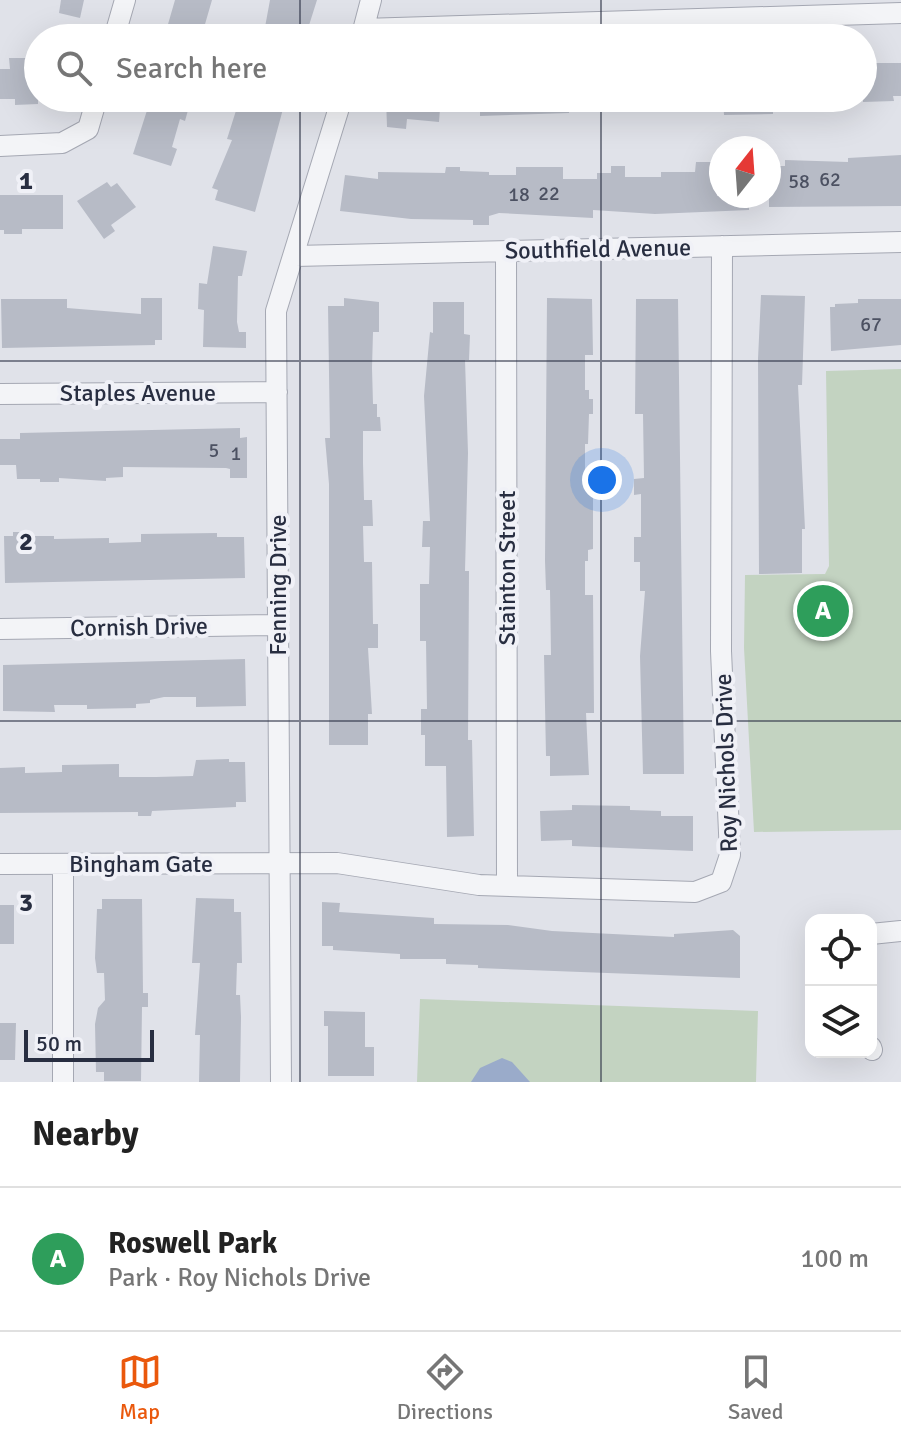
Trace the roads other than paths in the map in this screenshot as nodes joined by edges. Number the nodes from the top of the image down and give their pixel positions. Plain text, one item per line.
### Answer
1 (125, 0) edge
2 (371, 0) edge
3 (901, 13) edge
4 (118, 24) edge
5 (365, 24) edge
6 (619, 24) edge
7 (93, 112) edge
8 (338, 112) edge
9 (0, 146) edge
10 (901, 242) edge
11 (722, 246) junction
12 (506, 251) junction
13 (295, 256) junction
14 (277, 392) junction
15 (0, 394) edge
16 (277, 625) junction
17 (0, 629) edge
18 (282, 863) junction
19 (0, 864) edge
20 (63, 864) junction
21 (507, 886) junction
22 (901, 931) edge
23 (877, 933) edge
24 (63, 1082) edge
25 (281, 1082) edge

1 - 4 street
2 - 5 street
3 - 6 street
7 - 9 street
8 - 13 street, Fenning Drive
10 - 11 street, Southfield Avenue
11 - 12 street, Southfield Avenue
11 - 21 street, Roy Nichols Drive
12 - 13 street, Southfield Avenue
12 - 21 street, Stainton Street
13 - 14 street, Fenning Drive
14 - 15 street, Staples Avenue
14 - 16 street, Fenning Drive
16 - 17 street, Cornish Drive
16 - 18 street, Fenning Drive
18 - 20 street, Bingham Gate
18 - 21 street, Roy Nichols Drive
18 - 25 street, Fenning Drive
19 - 20 street, Bingham Gate
20 - 24 street
22 - 23 street

